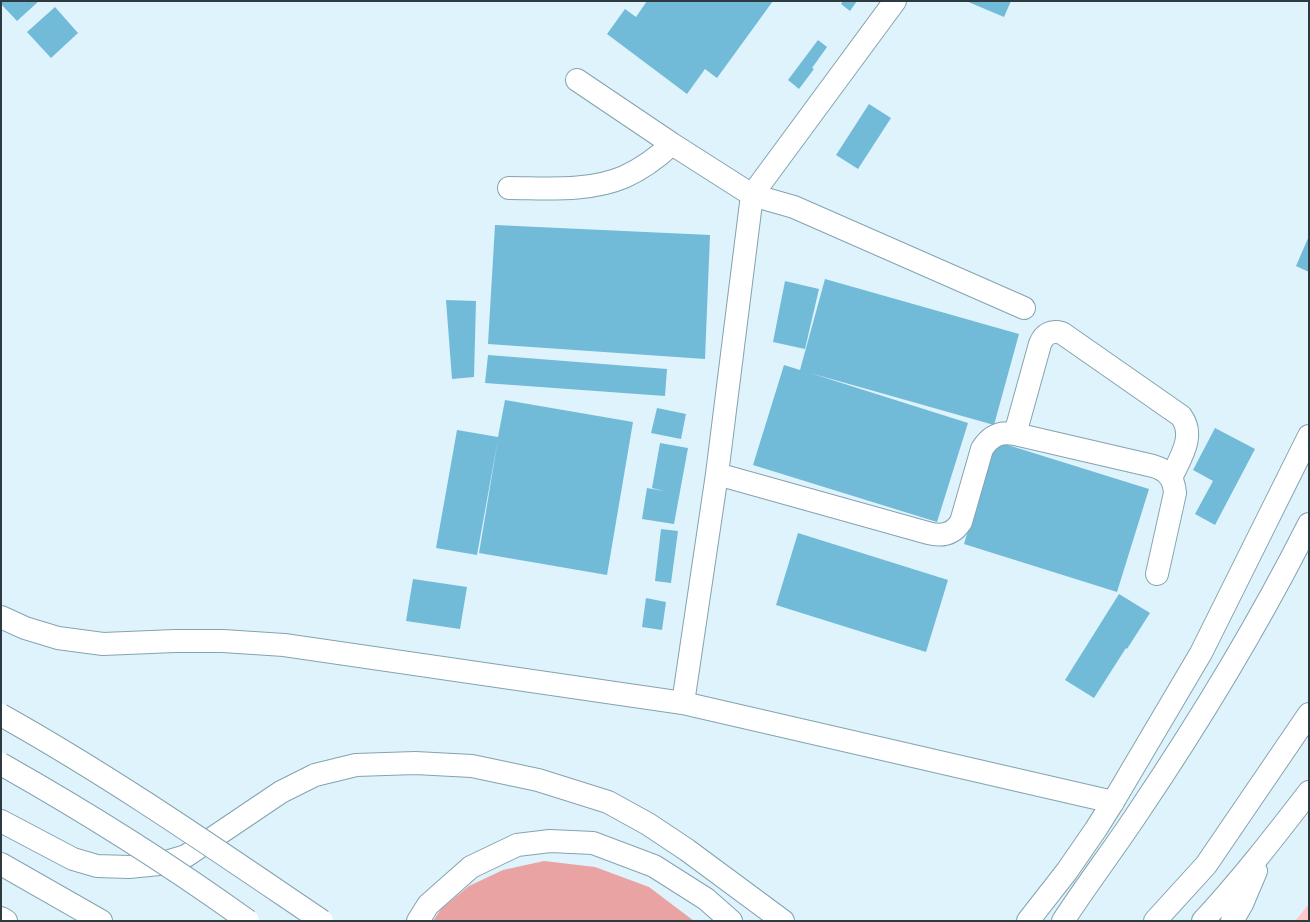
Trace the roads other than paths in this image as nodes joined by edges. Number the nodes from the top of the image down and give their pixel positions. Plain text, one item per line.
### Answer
1 (895, 1) edge
2 (577, 80) dead end
3 (672, 144) junction
4 (509, 188) dead end
5 (752, 194) junction
6 (1024, 308) dead end
7 (1015, 434) junction
8 (1309, 436) edge
9 (717, 474) junction
10 (1172, 478) junction
11 (1309, 524) edge
12 (1157, 574) dead end
13 (1, 617) edge
14 (683, 704) junction
15 (1, 714) edge
16 (1309, 714) edge
17 (1, 764) edge
18 (1309, 792) edge
19 (1113, 802) junction
20 (1, 821) edge
21 (1262, 853) junction
22 (1, 864) edge
23 (1, 918) edge
24 (6, 921) edge
25 (101, 921) edge
26 (248, 921) edge
27 (322, 921) edge
28 (418, 921) edge
29 (731, 921) edge
30 (783, 921) edge
31 (1028, 921) edge
32 (1063, 921) edge
33 (1155, 921) edge
34 (1203, 921) edge
35 (1232, 921) edge

1 - 5 main road
2 - 3 main road
3 - 4 main road
3 - 5 main road
5 - 6 main road
5 - 9 main road
7 - 9 main road
7 - 10 main road
7 - 10 main road
8 - 19 main road
9 - 14 main road
10 - 12 main road
11 - 32 main road
13 - 14 main road
14 - 19 main road
15 - 27 main road, bridge
16 - 33 main road
17 - 26 main road, bridge
18 - 21 main road
19 - 31 main road
20 - 30 main road
21 - 34 main road
21 - 35 main road
22 - 25 main road
23 - 24 main road
28 - 29 main road

